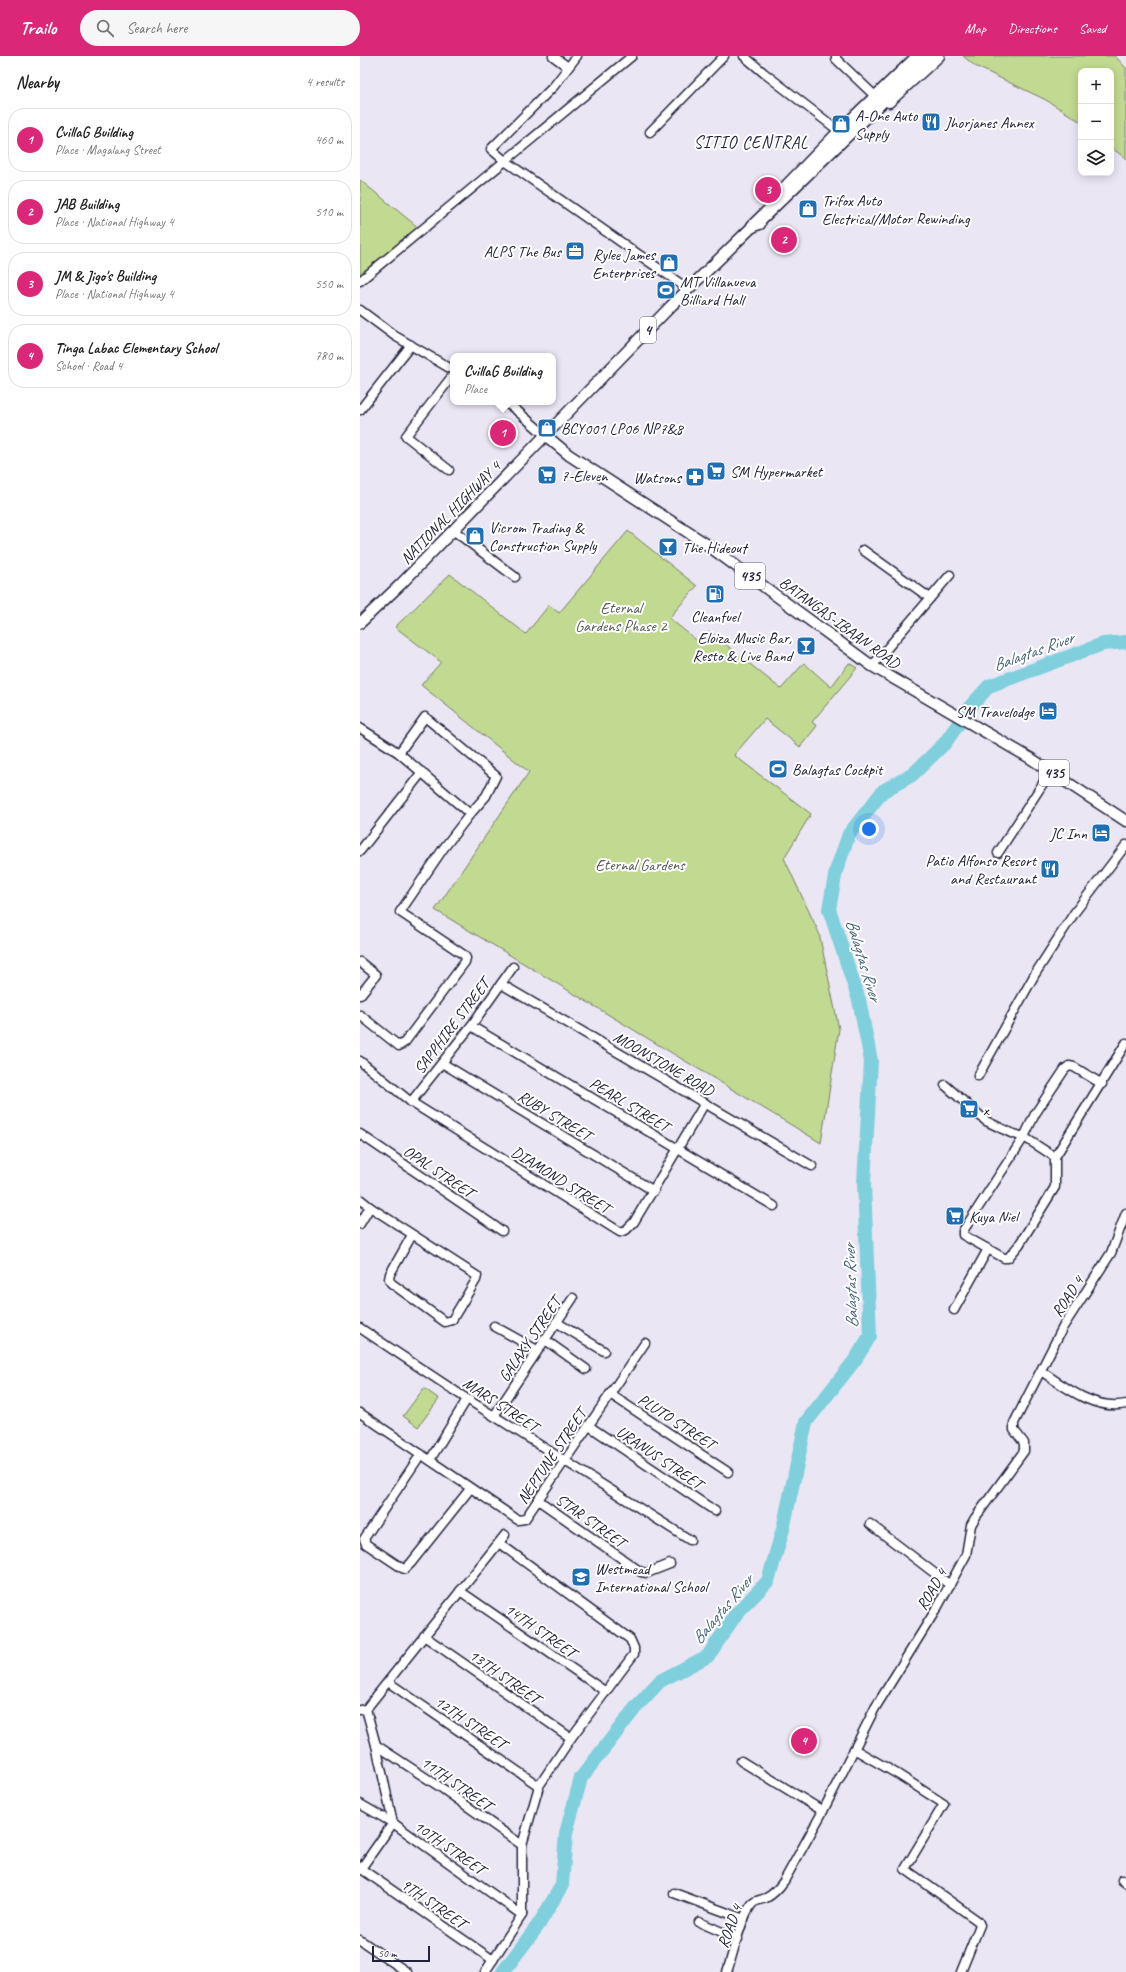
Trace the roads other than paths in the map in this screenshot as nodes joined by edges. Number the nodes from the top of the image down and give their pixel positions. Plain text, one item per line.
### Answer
1 (553, 56) edge
2 (577, 56) edge
3 (632, 56) edge
4 (724, 56) edge
5 (744, 56) edge
6 (836, 56) edge
7 (917, 56) edge
8 (929, 56) edge
9 (939, 56) edge
10 (568, 67) junction
11 (875, 96) junction
12 (839, 131) junction
13 (650, 132) dead end
14 (505, 161) junction
15 (754, 222) junction
16 (360, 281) edge
17 (688, 289) junction
18 (360, 310) edge
19 (411, 345) junction
20 (450, 368) edge
21 (450, 379) edge
22 (509, 405) edge
23 (360, 410) edge
24 (545, 435) junction
25 (449, 470) dead end
26 (453, 530) junction
27 (863, 550) dead end
28 (950, 574) dead end
29 (515, 577) dead end
30 (930, 598) junction
31 (360, 623) edge
32 (872, 666) junction
33 (360, 728) edge
34 (398, 753) junction
35 (1051, 771) junction
36 (422, 772) junction
37 (470, 814) junction
38 (1126, 821) edge
39 (1126, 845) edge
40 (360, 851) edge
41 (998, 853) dead end
42 (360, 962) edge
43 (513, 967) dead end
44 (501, 984) junction
45 (360, 995) edge
46 (360, 1015) edge
47 (471, 1026) junction
48 (1126, 1043) edge
49 (360, 1061) edge
50 (442, 1063) junction
51 (978, 1076) dead end
52 (1102, 1084) junction
53 (945, 1085) dead end
54 (411, 1102) junction
55 (705, 1103) junction
56 (360, 1134) edge
57 (1024, 1137) junction
58 (678, 1149) junction
59 (1055, 1157) junction
60 (812, 1166) dead end
61 (654, 1191) junction
62 (360, 1199) edge
63 (774, 1206) dead end
64 (370, 1207) junction
65 (1126, 1213) edge
66 (360, 1224) edge
67 (502, 1231) dead end
68 (412, 1235) junction
69 (988, 1249) junction
70 (573, 1298) dead end
71 (954, 1310) dead end
72 (556, 1322) junction
73 (494, 1326) dead end
74 (360, 1328) edge
75 (544, 1339) junction
76 (645, 1344) dead end
77 (537, 1350) junction
78 (604, 1352) dead end
79 (586, 1369) dead end
80 (1040, 1372) junction
81 (610, 1394) junction
82 (467, 1399) junction
83 (1126, 1404) edge
84 (360, 1413) edge
85 (494, 1416) junction
86 (589, 1426) junction
87 (421, 1454) junction
88 (430, 1460) junction
89 (565, 1462) junction
90 (728, 1472) dead end
91 (470, 1488) junction
92 (538, 1500) junction
93 (715, 1510) dead end
94 (870, 1524) dead end
95 (505, 1535) dead end
96 (690, 1540) dead end
97 (499, 1543) junction
98 (670, 1564) dead end
99 (950, 1585) junction
100 (460, 1591) junction
101 (424, 1636) junction
102 (388, 1682) junction
103 (606, 1692) junction
104 (363, 1709) edge
105 (571, 1738) junction
106 (376, 1745) junction
107 (854, 1749) junction
108 (741, 1761) dead end
109 (539, 1786) junction
110 (360, 1804) edge
111 (823, 1811) junction
112 (393, 1823) junction
113 (522, 1845) junction
114 (360, 1869) edge
115 (674, 1893) dead end
116 (522, 1915) junction
117 (744, 1919) junction
118 (698, 1922) dead end
119 (738, 1939) junction
120 (360, 1940) edge
121 (493, 1960) junction
122 (407, 1972) edge
123 (485, 1972) edge
124 (727, 1972) edge
125 (961, 1972) edge

1 - 10 street
2 - 10 street
3 - 14 street
4 - 13 street
5 - 12 street
6 - 11 street
7 - 11 main road, NATIONAL HIGHWAY 4 / 4
8 - 15 highway
9 - 15 main road, NATIONAL HIGHWAY 4 / 4
10 - 14 street
11 - 12 main road, NATIONAL HIGHWAY 4 / 4
12 - 15 main road, NATIONAL HIGHWAY 4 / 4
14 - 16 street
14 - 17 street
15 - 17 main road, NATIONAL HIGHWAY 4 / 4
17 - 24 main road, NATIONAL HIGHWAY 4 / 4
18 - 19 street
19 - 20 street
19 - 23 street
21 - 25 street
22 - 24 street
24 - 26 main road, NATIONAL HIGHWAY 4 / 4
24 - 32 main road, BATANGAS-IBAAN ROAD / 435
26 - 29 street
26 - 31 main road, NATIONAL HIGHWAY 4 / 4
27 - 30 street
28 - 30 street
30 - 32 street
32 - 35 main road, BATANGAS-IBAAN ROAD / 435
33 - 34 street
34 - 36 street
34 - 37 street
35 - 38 main road, BATANGAS-IBAAN ROAD / 435
35 - 41 street
36 - 37 street
36 - 40 street
37 - 46 street
39 - 51 street
42 - 45 street
43 - 44 street, SAPPHIRE STREET
44 - 47 street, SAPPHIRE STREET
44 - 55 street, MOONSTONE ROAD
47 - 50 street, SAPPHIRE STREET
47 - 58 street, PEARL STREET
48 - 52 street
49 - 54 street, DIAMOND STREET
50 - 54 street, SAPPHIRE STREET
50 - 61 street, RUBY STREET
52 - 57 street
52 - 59 street
53 - 57 street
54 - 61 street, DIAMOND STREET
55 - 58 street, DIAMOND STREET
55 - 60 street, MOONSTONE ROAD
56 - 67 street, OPAL STREET
57 - 59 street
57 - 69 street
58 - 61 street, DIAMOND STREET
58 - 63 street, PEARL STREET
59 - 69 street
62 - 64 street
64 - 66 street
64 - 68 street
65 - 80 street, ROAD 4
68 - 68 street
69 - 71 street
70 - 72 street, GALAXY STREET
72 - 75 street, GALAXY STREET
72 - 78 street
73 - 77 street
74 - 82 street, MARS STREET
75 - 77 street, GALAXY STREET
75 - 79 street
76 - 81 street, NEPTUNE STREET
77 - 85 street, GALAXY STREET
80 - 83 street
80 - 99 street, ROAD 4
81 - 86 street, NEPTUNE STREET
81 - 90 street, PLUTO STREET
82 - 85 street, MARS STREET
82 - 88 street
84 - 87 street, NEPTUNE STREET
85 - 89 street, MARS STREET
86 - 89 street, NEPTUNE STREET
86 - 93 street, URANUS STREET
87 - 88 street, NEPTUNE STREET
87 - 91 street
88 - 91 street, NEPTUNE STREET
89 - 92 street, NEPTUNE STREET
89 - 96 street, MARS STREET
91 - 92 street, NEPTUNE STREET
92 - 98 street, STAR STREET
94 - 99 street
95 - 97 street
97 - 100 street
97 - 103 street
99 - 107 street, ROAD 4
100 - 101 street
100 - 103 street, 14TH STREET
101 - 102 street
101 - 105 street, 13TH STREET
102 - 104 street
102 - 109 street, 12TH STREET
103 - 105 street
104 - 106 street
105 - 109 street
106 - 112 street
106 - 113 street, 11TH STREET
107 - 111 street, ROAD 4
107 - 125 street
108 - 111 street
109 - 113 street
110 - 112 street, 10TH STREET
111 - 117 street, ROAD 4
112 - 114 street
112 - 116 street, 10TH STREET
113 - 116 street
114 - 121 street, 9TH STREET
115 - 117 street
116 - 121 street
117 - 119 street, ROAD 4
118 - 119 street
119 - 124 street, ROAD 4
120 - 122 street
121 - 123 street

